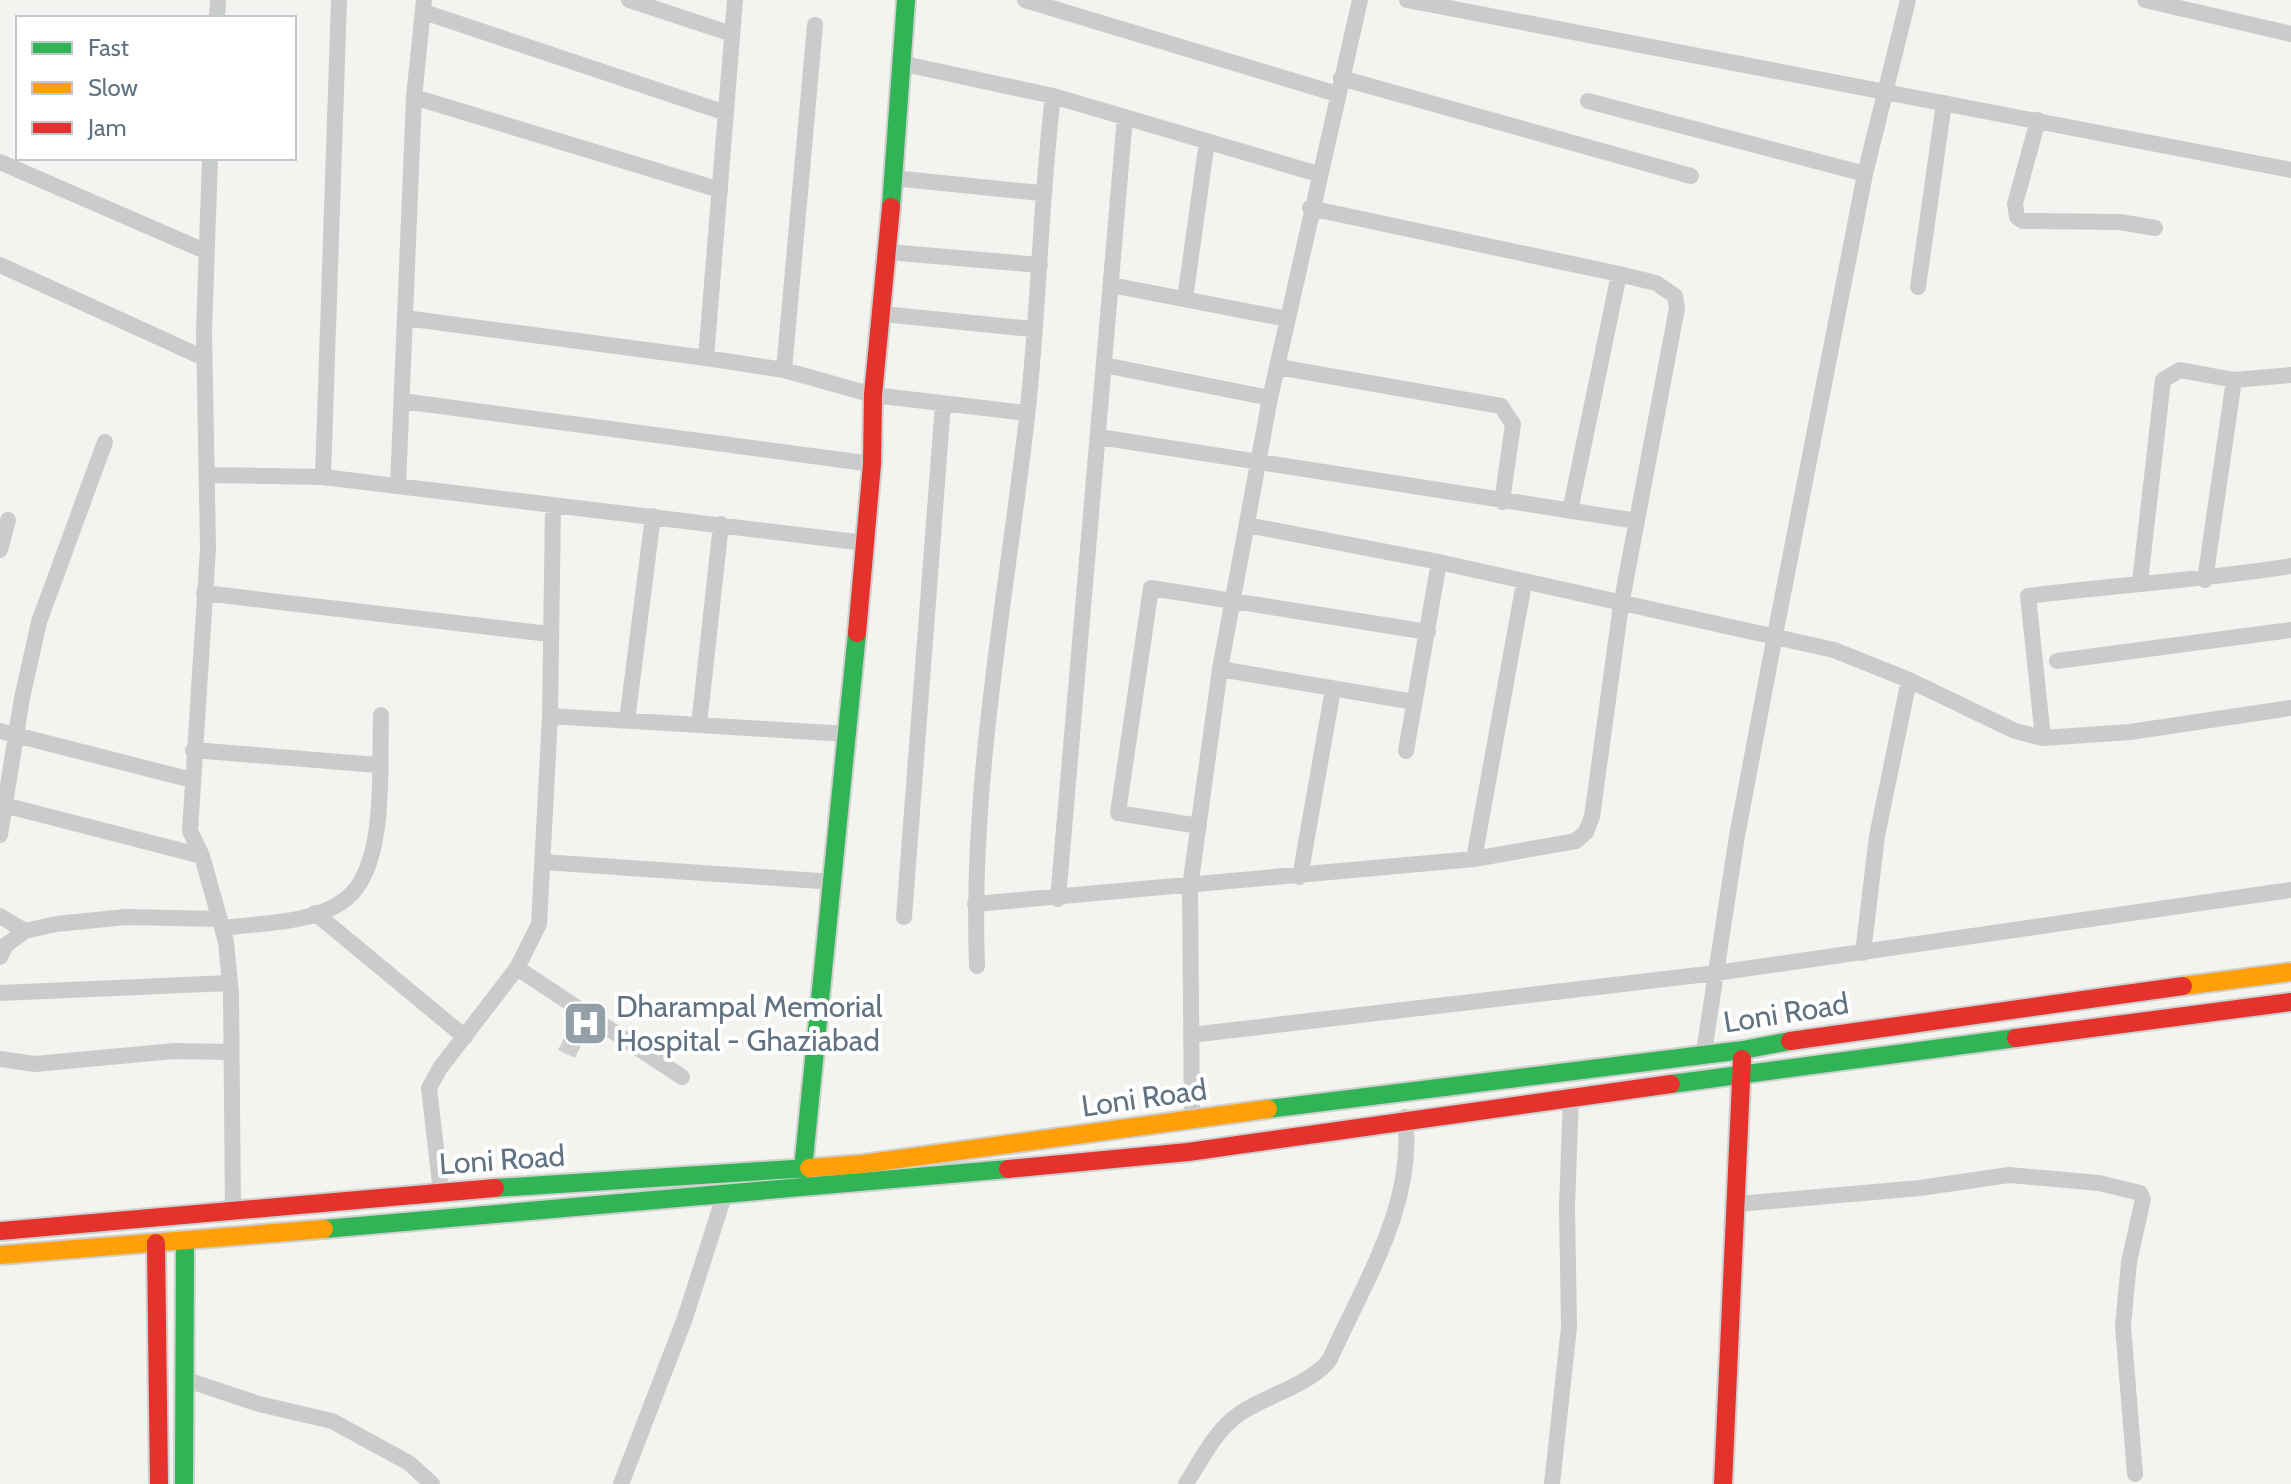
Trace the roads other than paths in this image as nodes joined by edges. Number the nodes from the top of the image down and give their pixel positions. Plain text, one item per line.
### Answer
1 (339, 0) edge
2 (629, 0) edge
3 (735, 0) edge
4 (906, 0) edge
5 (1025, 0) edge
6 (1360, 0) edge
7 (1407, 0) edge
8 (1908, 0) edge
9 (2145, 0) edge
10 (424, 6) edge
11 (1482, 7) edge
12 (815, 25) dead end
13 (732, 34) junction
14 (2291, 34) edge
15 (900, 63) junction
16 (1339, 86) junction
17 (1884, 92) junction
18 (1053, 96) junction
19 (414, 97) junction
20 (1588, 101) dead end
21 (1944, 103) junction
22 (726, 113) junction
23 (1125, 117) junction
24 (2038, 120) junction
25 (1207, 141) junction
26 (210, 160) edge
27 (0, 162) edge
28 (2291, 170) edge
29 (1318, 174) junction
30 (1865, 174) junction
31 (1691, 176) dead end
32 (893, 178) junction
33 (720, 190) junction
34 (1041, 193) junction
35 (1310, 208) junction
36 (2155, 228) dead end
37 (205, 251) junction
38 (888, 252) junction
39 (0, 265) edge
40 (1040, 265) junction
41 (1619, 274) junction
42 (1111, 285) junction
43 (1918, 287) dead end
44 (1185, 299) junction
45 (883, 314) junction
46 (405, 318) junction
47 (1287, 319) junction
48 (1032, 329) junction
49 (204, 358) junction
50 (706, 358) junction
51 (1104, 365) junction
52 (1278, 367) junction
53 (784, 370) junction
54 (2291, 375) edge
55 (2234, 380) junction
56 (873, 395) junction
57 (1270, 398) junction
58 (402, 401) junction
59 (943, 404) junction
60 (1027, 413) junction
61 (1099, 437) junction
62 (105, 442) dead end
63 (872, 464) junction
64 (1259, 464) junction
65 (207, 475) junction
66 (323, 477) junction
67 (398, 486) junction
68 (1502, 502) junction
69 (553, 505) junction
70 (1570, 511) junction
71 (653, 516) junction
72 (8, 520) dead end
73 (1637, 521) junction
74 (721, 524) junction
75 (1247, 525) junction
76 (865, 543) junction
77 (0, 550) edge
78 (1439, 562) junction
79 (2291, 566) edge
80 (2205, 580) junction
81 (2140, 582) junction
82 (1524, 583) junction
83 (204, 593) junction
84 (1233, 600) junction
85 (1621, 605) junction
86 (2291, 630) edge
87 (1428, 632) junction
88 (549, 634) junction
89 (1775, 635) junction
90 (2057, 661) dead end
91 (1220, 669) junction
92 (1909, 680) junction
93 (1333, 689) junction
94 (1414, 702) junction
95 (2291, 708) edge
96 (381, 715) dead end
97 (550, 716) junction
98 (627, 721) junction
99 (699, 725) junction
100 (8, 733) edge
101 (848, 734) junction
102 (2043, 738) junction
103 (193, 750) junction
104 (1406, 751) dead end
105 (378, 765) junction
106 (192, 780) junction
107 (4, 805) junction
108 (1199, 826) junction
109 (0, 835) edge
110 (202, 856) junction
111 (1474, 859) junction
112 (544, 862) junction
113 (1300, 877) junction
114 (834, 882) junction
115 (1190, 887) junction
116 (2291, 890) edge
117 (1058, 899) junction
118 (975, 904) junction
119 (315, 913) junction
120 (0, 916) edge
121 (904, 917) dead end
122 (221, 923) junction
123 (25, 931) junction
124 (1863, 953) junction
125 (0, 957) edge
126 (977, 966) dead end
127 (517, 968) junction
128 (2291, 972) edge
129 (1716, 973) junction
130 (230, 983) junction
131 (0, 993) edge
132 (2291, 1002) edge
133 (1191, 1035) junction
134 (465, 1037) junction
135 (1743, 1050) junction
136 (230, 1052) junction
137 (1704, 1054) junction
138 (0, 1059) edge
139 (1741, 1074) junction
140 (682, 1077) dead end
141 (1701, 1080) junction
142 (1399, 1091) junction
143 (1571, 1097) junction
144 (1192, 1121) junction
145 (1405, 1121) junction
146 (803, 1169) junction
147 (441, 1192) junction
148 (724, 1196) junction
149 (1737, 1204) junction
150 (233, 1211) junction
151 (0, 1231) edge
152 (185, 1241) junction
153 (156, 1243) junction
154 (0, 1255) edge
155 (184, 1379) junction
156 (2135, 1474) dead end
157 (159, 1484) edge
158 (184, 1484) edge
159 (432, 1484) edge
160 (621, 1484) edge
161 (1186, 1484) edge
162 (1552, 1484) edge
163 (1723, 1484) edge

1 - 66 street
2 - 13 street
3 - 13 street
4 - 15 main road
5 - 16 street
6 - 16 street
7 - 11 street
8 - 17 street
9 - 14 street
10 - 19 street
10 - 22 street
11 - 17 street
12 - 53 street
13 - 22 street
15 - 18 street
15 - 32 main road
16 - 29 street
16 - 31 street
17 - 21 street
17 - 30 street
18 - 23 street
18 - 34 street
19 - 33 street
19 - 46 street
20 - 30 street
21 - 24 street
21 - 43 street
22 - 33 street
23 - 25 street
23 - 42 street
24 - 28 street
24 - 36 street
25 - 29 street
25 - 44 street
26 - 37 street
27 - 37 street
29 - 35 street
30 - 89 street
32 - 34 street
32 - 38 main road
33 - 50 street
34 - 40 street
35 - 41 street
35 - 47 street
37 - 49 street
38 - 40 street
38 - 45 main road
39 - 49 street
40 - 48 street
41 - 70 street
41 - 73 street
42 - 44 street
42 - 51 street
44 - 47 street
45 - 48 street
45 - 56 main road
46 - 50 street
46 - 58 street
47 - 52 street
48 - 60 street
49 - 65 street
50 - 53 street
51 - 57 street
51 - 61 street
52 - 57 street
52 - 68 street
53 - 56 street
54 - 55 street
55 - 80 street
55 - 81 street
56 - 59 street
56 - 63 main road
57 - 64 street
58 - 63 street
58 - 67 street
59 - 60 street
59 - 121 street
60 - 118 street
61 - 64 street
61 - 117 street
62 - 100 street
63 - 76 main road
64 - 68 street
64 - 75 street
65 - 66 street
65 - 83 street
66 - 67 street
67 - 69 street
68 - 70 street
69 - 71 street
69 - 88 street
70 - 73 street
71 - 74 street
71 - 98 street
72 - 77 street
73 - 85 street
74 - 76 street
74 - 99 street
75 - 78 street
75 - 84 street
76 - 101 main road
78 - 82 street
78 - 87 street
79 - 80 street
80 - 81 street
81 - 102 street
82 - 85 street
82 - 111 street
83 - 88 street
83 - 103 street
84 - 87 street
84 - 91 street
84 - 108 street
85 - 89 street
85 - 111 street
86 - 90 street
87 - 94 street
88 - 97 street
89 - 92 street
89 - 129 street
91 - 93 street
91 - 108 street
92 - 102 street
92 - 124 street
93 - 94 street
93 - 113 street
94 - 104 street
95 - 102 street
96 - 105 street
97 - 98 street
97 - 112 street
98 - 99 street
99 - 101 street
100 - 106 street
100 - 107 street
101 - 114 main road
103 - 105 street
103 - 106 street
105 - 119 street
106 - 110 street
107 - 109 street
107 - 110 street
108 - 115 street
110 - 122 street
111 - 113 street
112 - 114 street
112 - 127 street
113 - 115 street
114 - 146 main road
115 - 117 street
115 - 133 street
116 - 124 street
117 - 118 street
118 - 126 street
119 - 122 street
119 - 134 street
120 - 123 street
122 - 123 street
122 - 130 street
123 - 125 street
124 - 129 street
127 - 134 street
127 - 140 street
128 - 135 main road, Loni Road
129 - 133 street
129 - 137 street
130 - 131 street
130 - 136 street
132 - 139 main road, Loni Road
133 - 144 street
134 - 147 street
135 - 137 main road, Loni Road
135 - 139 main road
136 - 138 street
136 - 150 street
137 - 141 street
137 - 142 main road, Loni Road
139 - 141 main road, Loni Road
139 - 149 main road
141 - 143 main road, Loni Road
142 - 144 main road, Loni Road
142 - 145 street
143 - 145 main road, Loni Road
143 - 162 street
144 - 146 main road, Loni Road
145 - 148 main road, Loni Road
145 - 161 street
146 - 147 main road, Loni Road
147 - 150 main road, Loni Road
148 - 152 main road, Loni Road
148 - 160 street
149 - 156 street
149 - 163 main road
150 - 151 main road, Loni Road
152 - 153 main road, Loni Road
152 - 155 main road
153 - 154 main road, Loni Road
153 - 157 main road
155 - 158 main road
155 - 159 street

